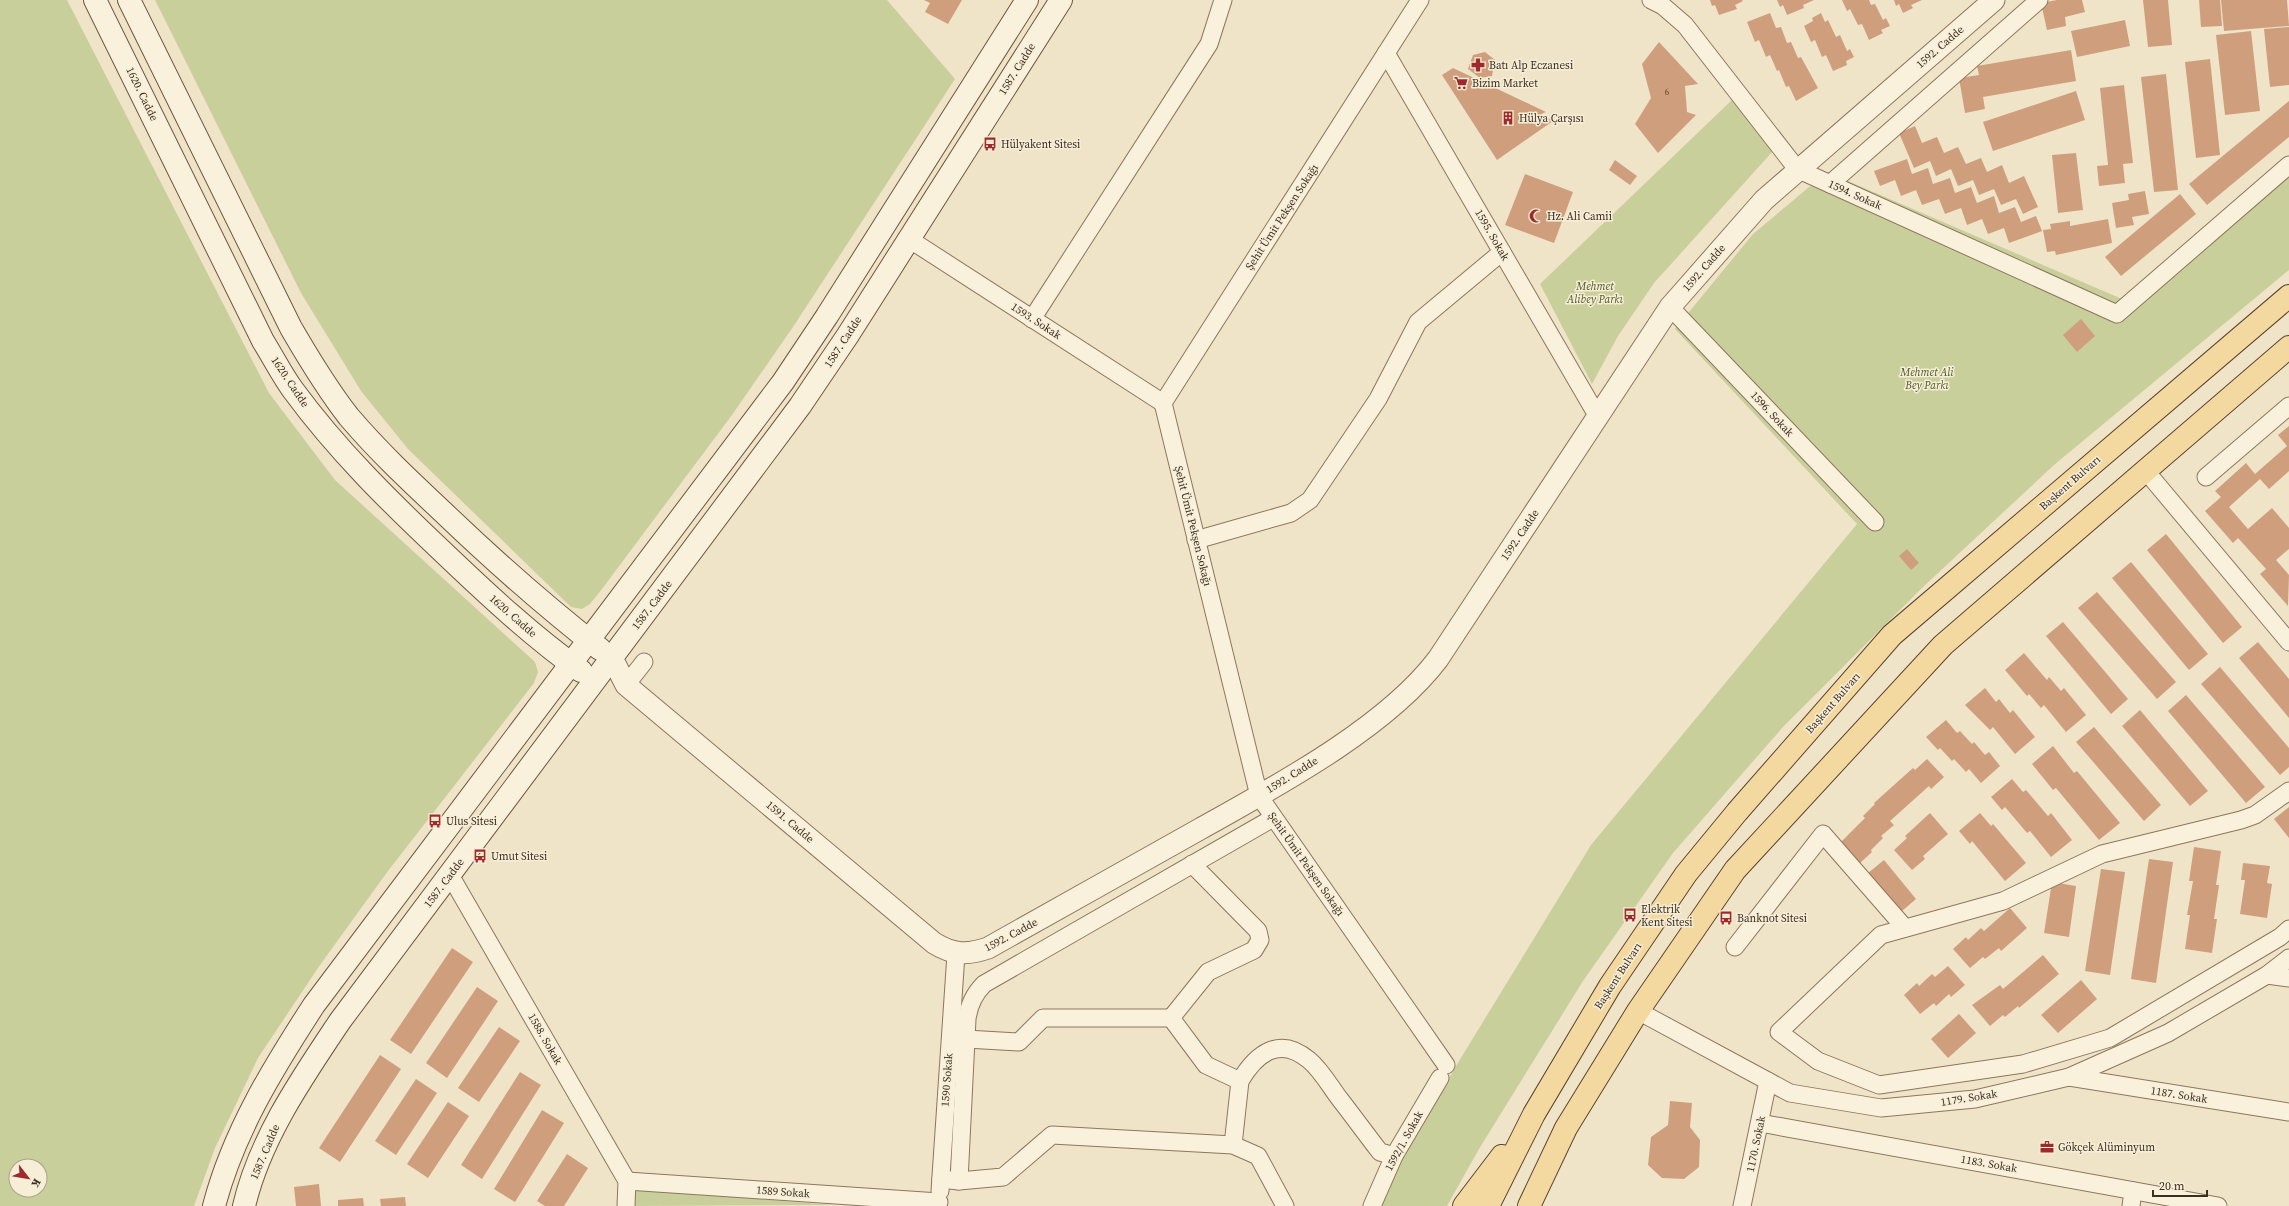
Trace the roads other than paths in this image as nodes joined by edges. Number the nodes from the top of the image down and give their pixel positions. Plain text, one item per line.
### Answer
1 (95, 0) edge
2 (129, 0) edge
3 (1027, 0) edge
4 (1061, 0) edge
5 (1223, 0) edge
6 (1420, 0) edge
7 (1650, 0) edge
8 (1994, 0) edge
9 (2039, 0) edge
10 (1386, 53) junction
11 (2289, 165) edge
12 (1797, 168) junction
13 (1830, 184) junction
14 (909, 239) junction
15 (1502, 252) junction
16 (2289, 296) edge
17 (1670, 307) junction
18 (1032, 319) junction
19 (2289, 347) edge
20 (1163, 403) junction
21 (2289, 406) edge
22 (1598, 417) junction
23 (2145, 470) junction
24 (2206, 477) dead end
25 (1874, 522) dead end
26 (1196, 540) junction
27 (2288, 639) edge
28 (588, 640) junction
29 (612, 658) junction
30 (644, 662) dead end
31 (570, 663) junction
32 (595, 681) junction
33 (626, 685) junction
34 (2289, 791) edge
35 (1258, 796) junction
36 (1274, 818) junction
37 (1192, 864) junction
38 (450, 875) junction
39 (1905, 928) junction
40 (2289, 929) edge
41 (1735, 947) dead end
42 (956, 954) junction
43 (2289, 958) edge
44 (2267, 975) junction
45 (2289, 978) edge
46 (1638, 1011) junction
47 (1171, 1018) junction
48 (966, 1039) junction
49 (1443, 1071) joint
50 (2069, 1077) junction
51 (1240, 1081) junction
52 (1768, 1081) junction
53 (2289, 1112) edge
54 (1534, 1114) junction
55 (1760, 1123) junction
56 (1566, 1128) junction
57 (1233, 1145) junction
58 (1394, 1156) junction
59 (941, 1179) junction
60 (627, 1181) junction
61 (959, 1181) junction
62 (2132, 1198) edge
63 (2173, 1202) edge
64 (939, 1204) edge
65 (214, 1206) edge
66 (244, 1206) edge
67 (626, 1206) edge
68 (1285, 1206) edge
69 (1372, 1206) edge
70 (1464, 1206) edge
71 (1488, 1206) edge
72 (1529, 1206) edge
73 (1539, 1206) edge
74 (1742, 1206) edge
75 (2218, 1206) edge

1 - 31 main road, 1620. Cadde
2 - 28 main road
3 - 28 main road
4 - 14 main road, 1587. Cadde
5 - 18 street
6 - 10 street, Şehit Ümit Pekşen Sokağı
7 - 12 street, 1594. Sokak
8 - 12 street, 1592. Cadde
9 - 13 street
10 - 15 street, 1595. Sokak
10 - 20 street, Şehit Ümit Pekşen Sokağı
11 - 13 street, 1594. Sokak
12 - 13 street, 1594. Sokak
12 - 17 street, 1592. Cadde
14 - 18 street, 1593. Sokak
14 - 29 main road, 1587. Cadde
15 - 22 street, 1595. Sokak
15 - 26 street
16 - 54 main road, Başkent Bulvarı
17 - 22 street, 1592. Cadde
17 - 25 street, 1596. Sokak
18 - 20 street, 1593. Sokak
19 - 23 main road
20 - 26 street, Şehit Ümit Pekşen Sokağı
21 - 24 street
22 - 35 street, 1592. Cadde
23 - 27 street
23 - 46 main road
26 - 35 street, Şehit Ümit Pekşen Sokağı
28 - 29 main road
28 - 31 main road
29 - 32 main road, 1587. Cadde
29 - 33 street
30 - 33 street
31 - 32 main road, 1620. Cadde
31 - 65 main road
32 - 33 street
32 - 38 main road, 1587. Cadde
33 - 42 street, 1591. Cadde
34 - 39 street
35 - 36 street, Şehit Ümit Pekşen Sokağı
35 - 42 street, 1592. Cadde
36 - 37 street
36 - 49 street, Şehit Ümit Pekşen Sokağı
37 - 47 street
37 - 48 street
38 - 60 street, 1588. Sokak
38 - 66 main road, 1587. Cadde
39 - 40 street
39 - 41 street
42 - 59 street, 1590 Sokak
43 - 44 street, 1179. Sokak
44 - 45 street
44 - 50 street, 1179. Sokak
46 - 52 street, 1179. Sokak
46 - 56 main road
47 - 48 street
47 - 51 street
48 - 61 street
49 - 58 street, 1592/1. Sokak
50 - 52 street, 1179. Sokak
50 - 53 street, 1187. Sokak
51 - 57 street
51 - 58 street
52 - 55 street, 1170. Sokak
54 - 70 main road
54 - 71 main road, Başkent Bulvarı
55 - 62 street, 1183. Sokak
55 - 74 street, 1170. Sokak
56 - 72 main road
56 - 73 main road
57 - 61 street
57 - 68 street
58 - 69 street, 1592/1. Sokak
59 - 61 street
59 - 64 street, 1590 Sokak
60 - 64 street, 1589 Sokak
60 - 67 street
62 - 63 street, 1183. Sokak
63 - 75 street, 1183. Sokak

